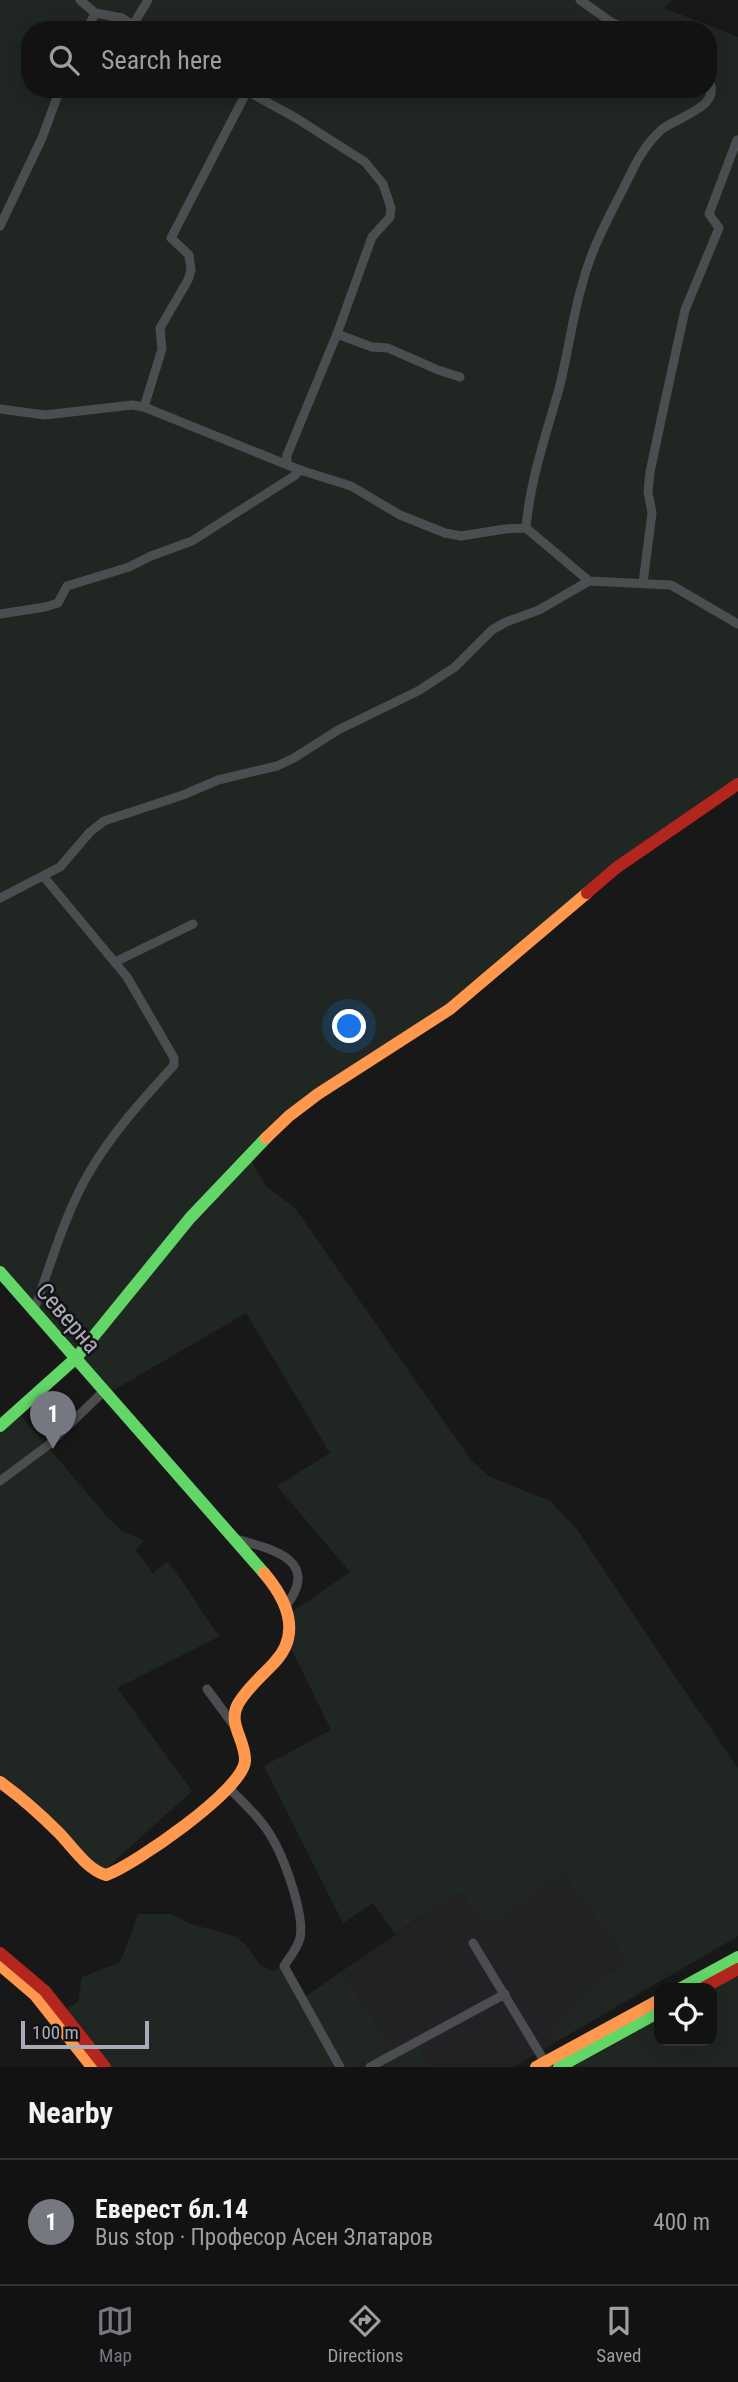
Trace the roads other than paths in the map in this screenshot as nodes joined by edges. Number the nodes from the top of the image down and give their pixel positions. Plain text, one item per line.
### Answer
1 (80, 0) edge
2 (148, 0) edge
3 (580, 0) edge
4 (95, 13) junction
5 (92, 21) edge
6 (127, 21) edge
7 (139, 21) edge
8 (610, 21) edge
9 (57, 98) edge
10 (243, 98) edge
11 (260, 98) edge
12 (710, 98) edge
13 (737, 140) edge
14 (0, 226) edge
15 (337, 334) junction
16 (460, 377) dead end
17 (144, 407) junction
18 (0, 409) edge
19 (287, 463) junction
20 (300, 470) junction
21 (526, 528) junction
22 (589, 580) junction
23 (643, 583) junction
24 (0, 614) edge
25 (738, 624) edge
26 (738, 784) edge
27 (44, 877) junction
28 (0, 898) edge
29 (193, 924) dead end
30 (115, 962) junction
31 (0, 1272) edge
32 (34, 1310) junction
33 (76, 1358) junction
34 (104, 1391) junction
35 (0, 1426) edge
36 (0, 1481) edge
37 (236, 1539) junction
38 (285, 1606) junction
39 (207, 1689) dead end
40 (235, 1727) junction
41 (0, 1782) edge
42 (229, 1788) junction
43 (473, 1943) dead end
44 (0, 1953) edge
45 (738, 1957) edge
46 (0, 1965) edge
47 (738, 1969) edge
48 (690, 1983) edge
49 (712, 1983) edge
50 (505, 1994) junction
51 (654, 2003) edge
52 (654, 2015) edge
53 (543, 2065) edge
54 (92, 2067) edge
55 (105, 2067) edge
56 (340, 2067) edge
57 (370, 2067) edge
58 (559, 2067) edge

1 - 4 street
2 - 7 street
3 - 8 street
4 - 5 street
4 - 6 street
9 - 14 street
10 - 17 street
11 - 15 street
12 - 21 street
13 - 23 street
15 - 16 street
15 - 19 street
17 - 18 street
17 - 19 street
19 - 20 street
20 - 21 street
20 - 24 street
21 - 22 street
22 - 23 street
22 - 27 street
23 - 25 street
26 - 33 street
27 - 28 street
27 - 30 street
29 - 30 street
30 - 32 street
31 - 32 street, Северна
32 - 33 street, Северна
33 - 34 street, Северна
33 - 35 street
34 - 36 street
34 - 37 street, Северна
37 - 38 street, Северна
37 - 38 street
38 - 40 street
39 - 40 street
40 - 42 street
41 - 42 street
42 - 56 street
43 - 50 street
44 - 55 street
45 - 48 street
46 - 54 street
47 - 49 street
50 - 53 street
50 - 57 street
51 - 53 street
52 - 58 street

